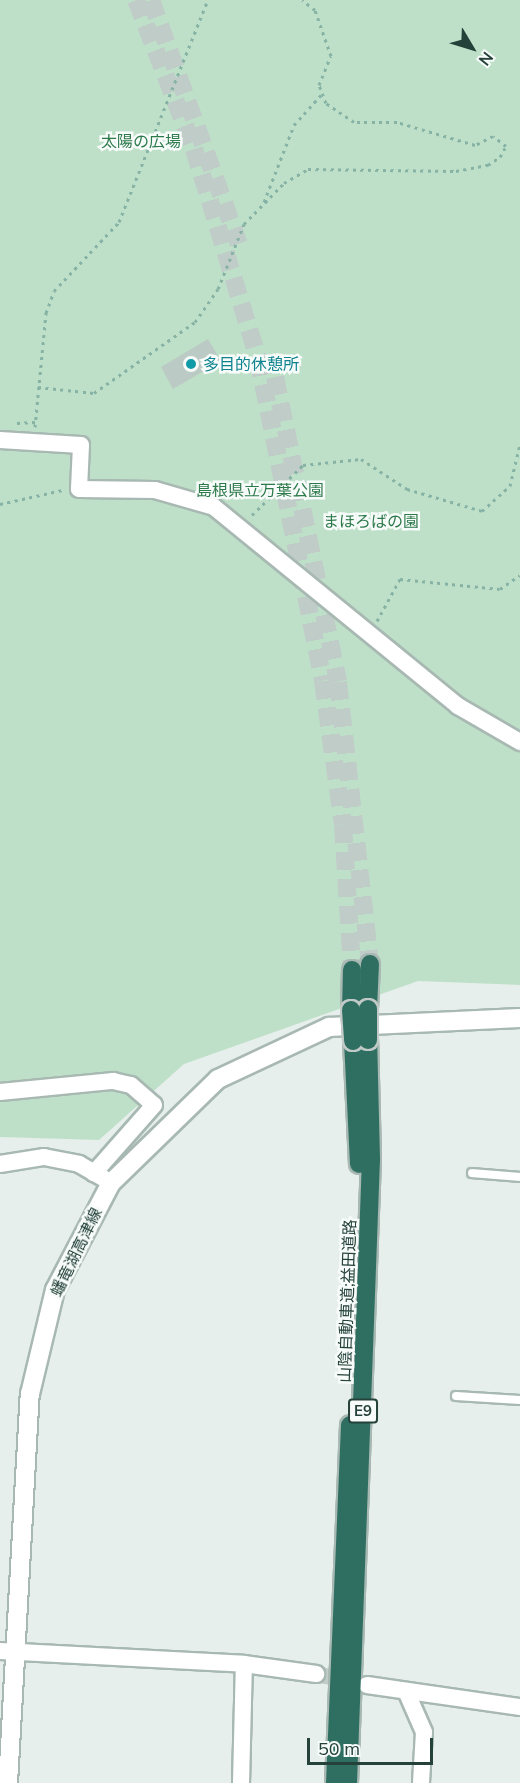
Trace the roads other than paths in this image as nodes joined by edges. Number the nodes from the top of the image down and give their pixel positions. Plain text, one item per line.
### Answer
1 (0, 440) edge
2 (520, 742) edge
3 (361, 967) tunnel mouth
4 (520, 1018) edge
5 (361, 1041) junction
6 (0, 1092) edge
7 (0, 1164) edge
8 (94, 1173) junction
9 (472, 1173) dead end
10 (520, 1177) edge
11 (111, 1183) junction
12 (456, 1395) dead end
13 (520, 1400) edge
14 (8, 1651) edge
15 (244, 1664) junction
16 (316, 1674) tunnel mouth
17 (368, 1685) tunnel mouth
18 (406, 1691) junction
19 (520, 1707) edge
20 (8, 1783) edge
21 (241, 1783) edge
22 (335, 1783) edge
23 (348, 1783) edge
24 (422, 1783) edge

1 - 2 street
3 - 5 highway, 山陰自動車道;益田道路 / E9, bridge
4 - 11 main road, 蟠竜湖高津線
5 - 22 highway, 山陰自動車道;益田道路 / E9
5 - 23 highway, 山陰自動車道;益田道路 / E9
6 - 8 street
7 - 8 street
8 - 11 street
9 - 10 lane
11 - 14 main road, 蟠竜湖高津線
12 - 13 lane
14 - 15 street
14 - 20 main road, 蟠竜湖高津線
15 - 16 street
15 - 21 street
17 - 18 street
18 - 19 street
18 - 24 street

